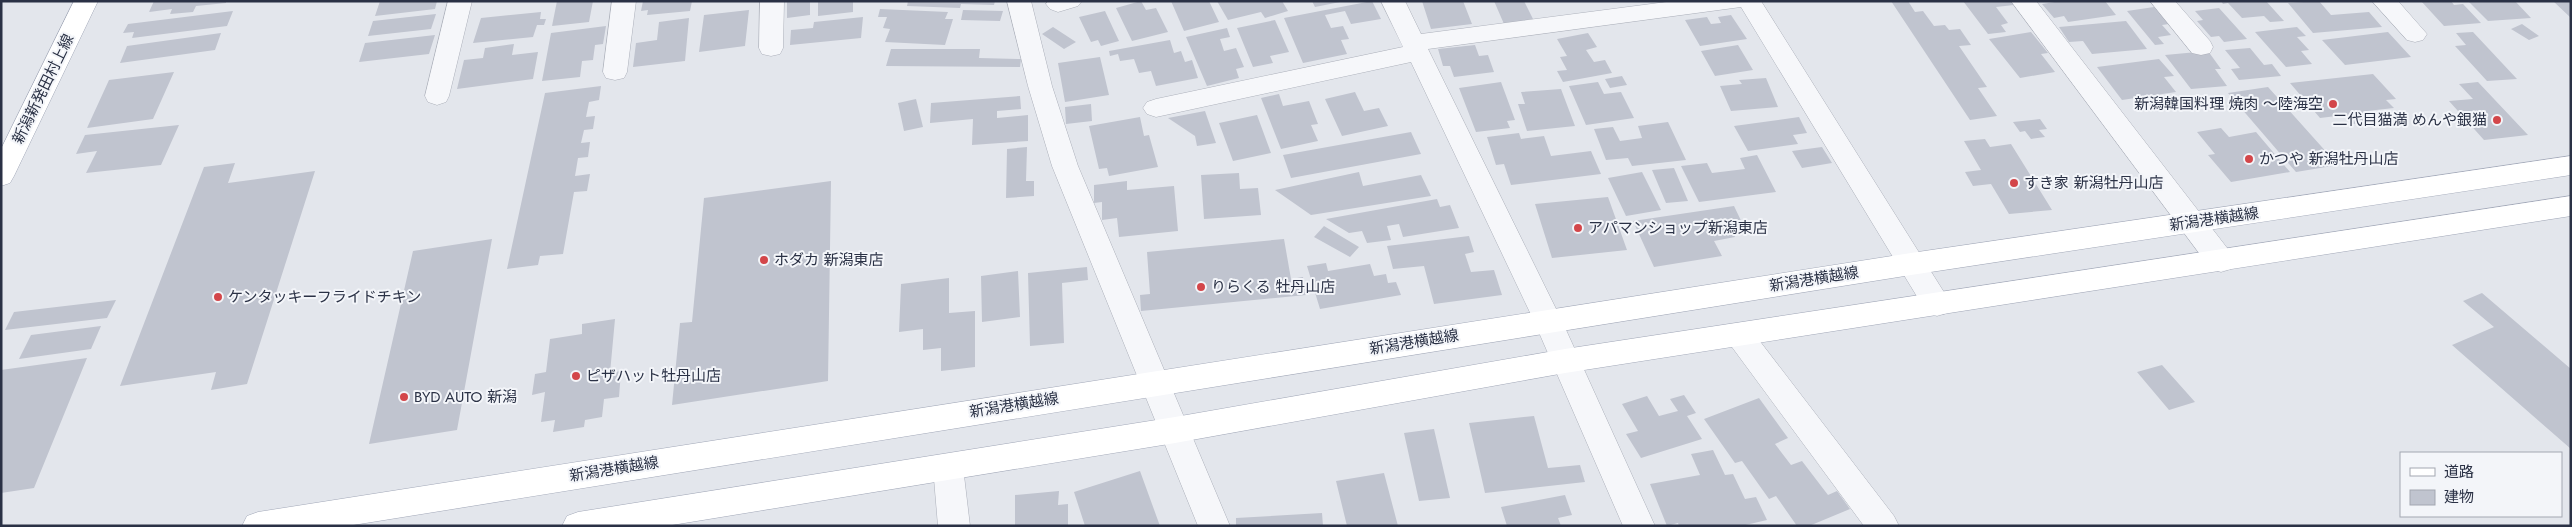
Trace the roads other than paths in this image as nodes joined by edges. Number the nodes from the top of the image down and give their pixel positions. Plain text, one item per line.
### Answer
1 (86, 1) edge
2 (460, 1) edge
3 (624, 1) edge
4 (772, 1) edge
5 (1018, 1) edge
6 (1393, 1) edge
7 (1736, 1) edge
8 (1749, 1) edge
9 (2023, 1) edge
10 (2162, 1) edge
11 (2384, 1) edge
12 (2416, 34) dead end
13 (2201, 47) dead end
14 (771, 48) dead end
15 (1414, 48) junction
16 (616, 72) dead end
17 (437, 96) dead end
18 (1156, 108) dead end
19 (2571, 165) edge
20 (1, 176) edge
21 (2571, 206) edge
22 (2192, 222) junction
23 (2221, 261) junction
24 (1911, 264) junction
25 (1937, 305) junction
26 (1548, 321) junction
27 (1739, 335) junction
28 (1565, 361) junction
29 (1154, 383) junction
30 (1175, 430) junction
31 (948, 467) junction
32 (258, 526) edge
33 (578, 526) edge
34 (954, 526) edge
35 (1214, 526) edge
36 (1639, 526) edge
37 (1883, 526) edge

1 - 20 main road, 新潟新発田村上線
2 - 17 street
3 - 16 street
4 - 14 street
5 - 29 street
6 - 15 street
7 - 15 street
8 - 24 street
9 - 22 street
10 - 13 street
11 - 12 street
15 - 18 street
15 - 26 street
19 - 22 main road, 新潟港横越線
21 - 23 main road
22 - 23 street
22 - 24 main road, 新潟港横越線
23 - 25 main road
24 - 25 street
24 - 26 main road, 新潟港横越線
25 - 27 main road
26 - 28 street
26 - 29 main road, 新潟港横越線
27 - 28 main road
27 - 37 street
28 - 30 main road
28 - 36 street
29 - 30 street
29 - 32 main road, 新潟港横越線
30 - 31 main road
30 - 35 street
31 - 33 main road
31 - 34 street

